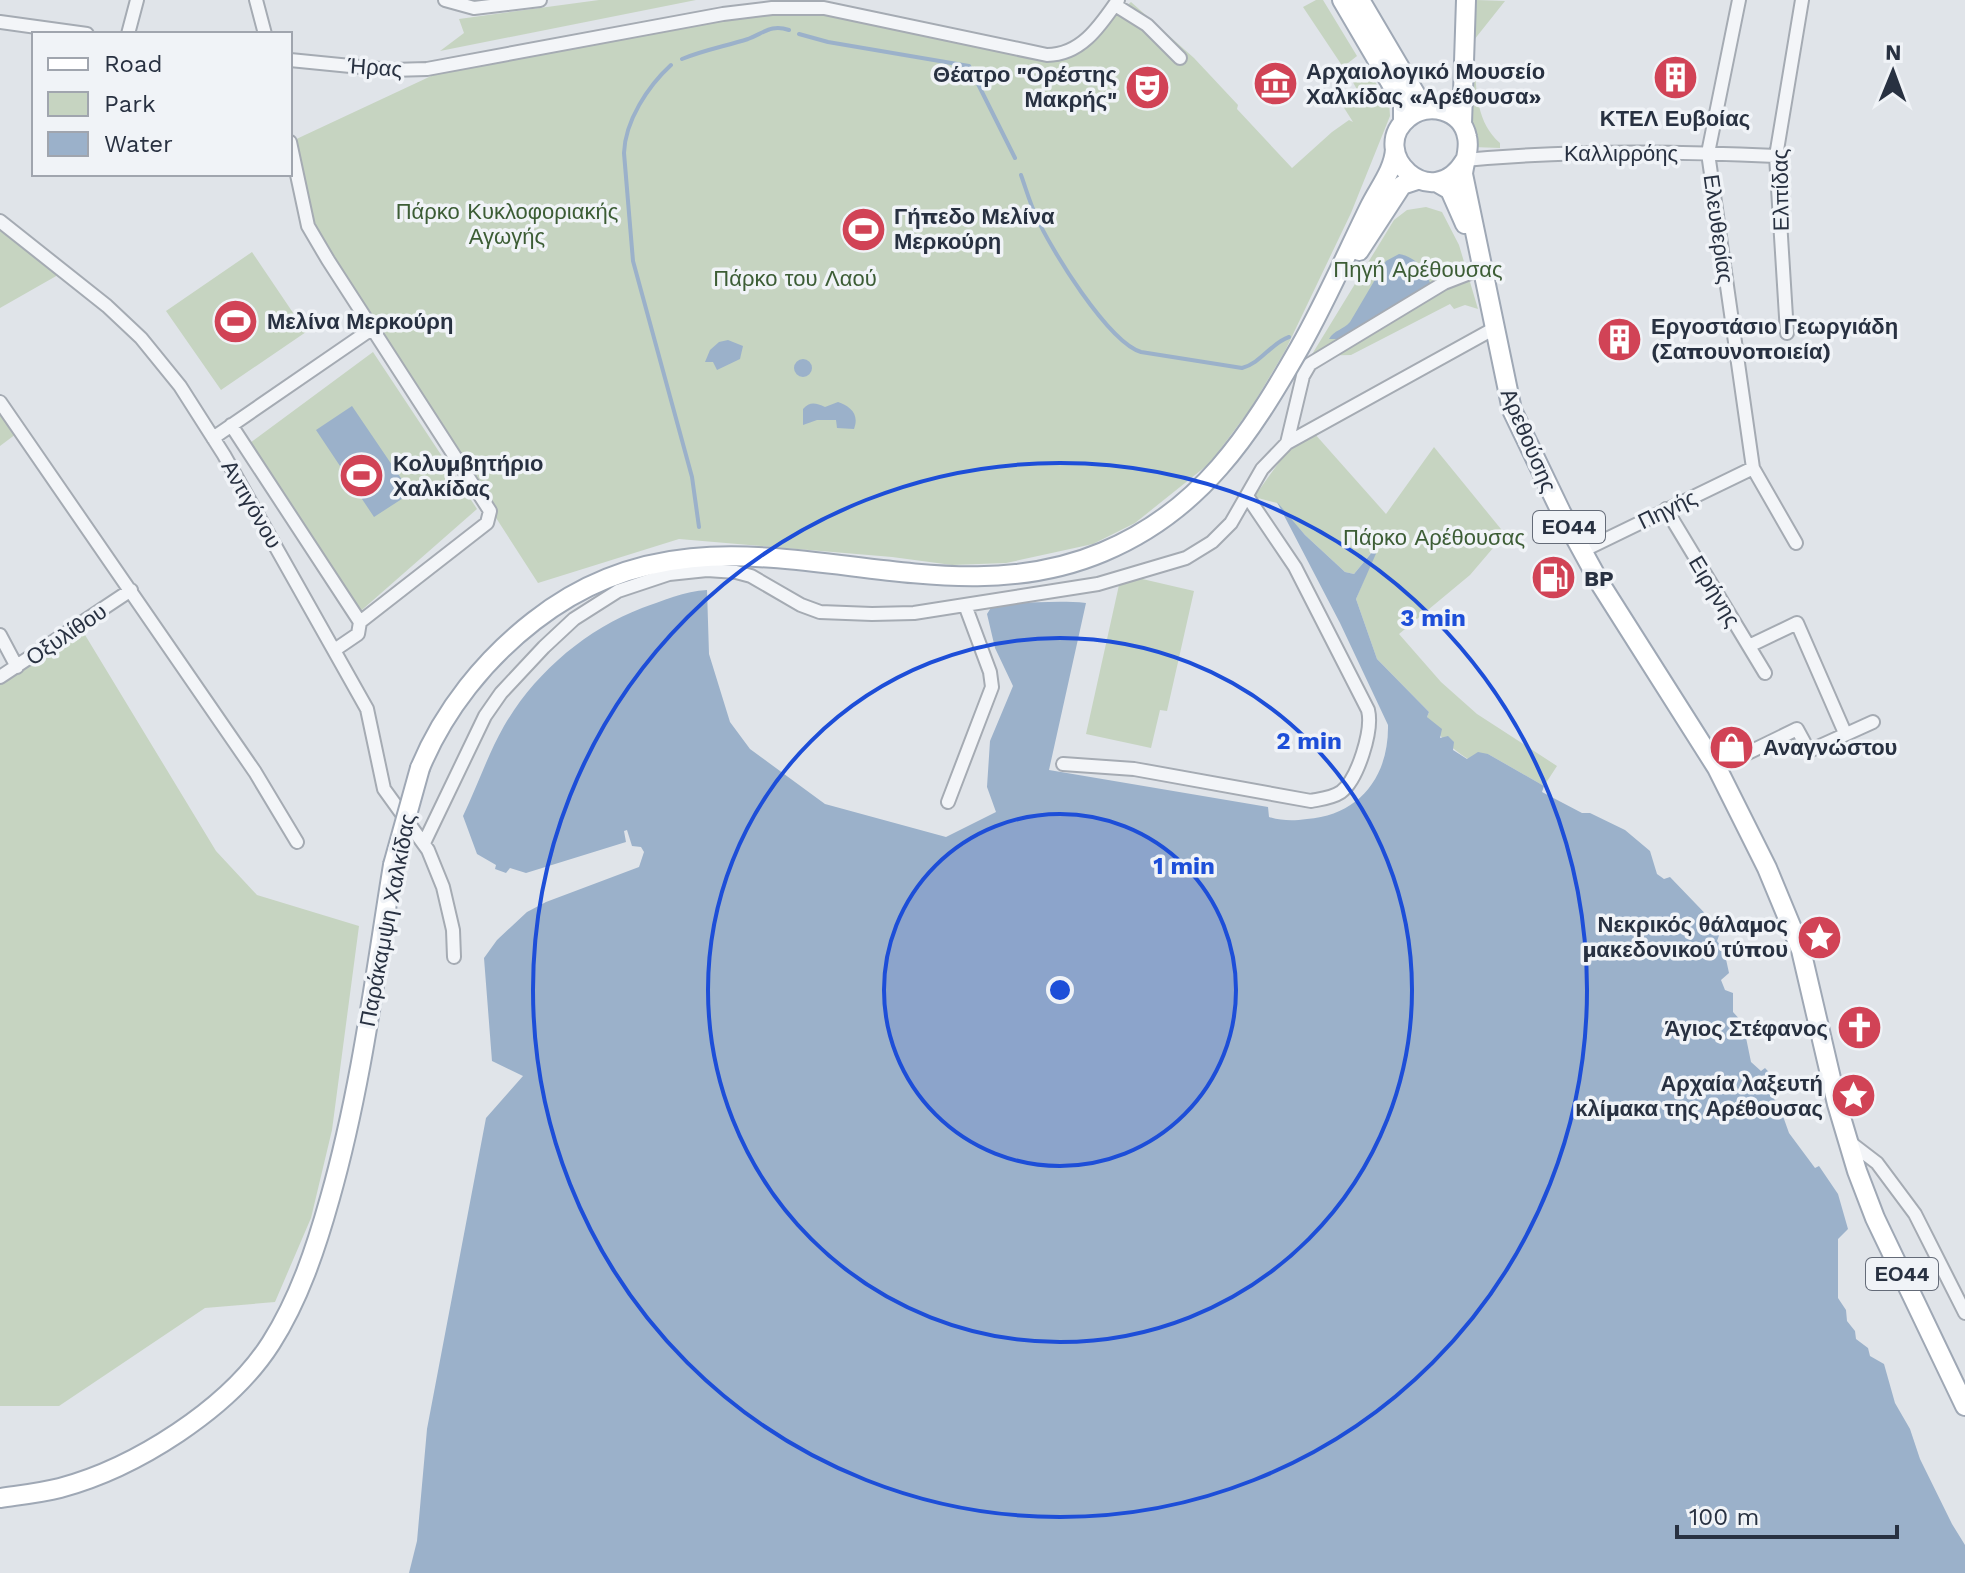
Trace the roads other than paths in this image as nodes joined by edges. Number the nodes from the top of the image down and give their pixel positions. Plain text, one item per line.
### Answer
1 (137, 0) edge
2 (256, 0) edge
3 (445, 0) edge
4 (540, 0) edge
5 (726, 0) edge
6 (1342, 0) edge
7 (1360, 0) edge
8 (1456, 0) edge
9 (1466, 0) edge
10 (1739, 0) edge
11 (1802, 0) edge
12 (1117, 2) edge
13 (723, 14) junction
14 (0, 22) edge
15 (72, 32) edge
16 (129, 32) edge
17 (264, 32) edge
18 (1180, 58) dead end
19 (292, 60) edge
20 (1433, 109) junction
21 (1403, 122) junction
22 (1462, 124) junction
23 (1395, 149) junction
24 (292, 151) edge
25 (1708, 153) junction
26 (1776, 156) junction
27 (1465, 160) junction
28 (1427, 181) junction
29 (0, 221) edge
30 (1482, 264) junction
31 (1332, 289) junction
32 (373, 328) junction
33 (1495, 328) junction
34 (1787, 333) dead end
35 (0, 402) edge
36 (231, 425) junction
37 (213, 438) junction
38 (1287, 443) junction
39 (1753, 468) junction
40 (1247, 496) junction
41 (1666, 509) junction
42 (1796, 543) dead end
43 (1582, 551) junction
44 (131, 590) junction
45 (965, 605) junction
46 (360, 622) junction
47 (0, 635) edge
48 (1749, 646) junction
49 (336, 649) junction
50 (17, 667) junction
51 (1765, 673) dead end
52 (0, 677) edge
53 (1873, 722) dead end
54 (1845, 733) junction
55 (1063, 764) dead end
56 (1717, 768) junction
57 (948, 802) dead end
58 (297, 842) dead end
59 (424, 843) junction
60 (454, 957) dead end
61 (1847, 1140) junction
62 (1965, 1313) edge
63 (1965, 1406) edge
64 (0, 1498) edge

1 - 16 street
2 - 17 street
3 - 4 street
5 - 13 street
6 - 21 main road
7 - 20 main road
8 - 20 main road
9 - 22 main road
10 - 25 street, Ελευθερίας
11 - 26 street, Ελπίδας
12 - 13 street, Ήρας
12 - 18 street
13 - 19 street, Ήρας
14 - 15 street
20 - 21 main road
20 - 22 main road
21 - 23 main road
22 - 27 main road, ΕΟ44
23 - 28 main road, ΕΟ44
23 - 31 main road, Παράκαμψη Χαλκίδας
24 - 32 street
25 - 26 street, Καλλιρρόης
25 - 27 street, Καλλιρρόης
25 - 39 street, Ελευθερίας
26 - 34 street, Ελπίδας
27 - 28 main road
27 - 30 main road, Αρεθούσης / ΕΟ44
28 - 30 main road, Αρεθούσης / ΕΟ44
28 - 31 main road, Παράκαμψη Χαλκίδας
29 - 37 street, Αντιγόνου
30 - 33 main road, Αρεθούσης / ΕΟ44
30 - 38 street
31 - 64 main road, Παράκαμψη Χαλκίδας, bridge
32 - 36 street
32 - 46 street
33 - 38 street
33 - 43 main road, Αρεθούσης / ΕΟ44
35 - 44 street
36 - 37 street
36 - 46 street
37 - 49 street, Αντιγόνου
38 - 40 street
39 - 41 street, Πηγής
39 - 42 street, Ελευθερίας
40 - 45 street
40 - 55 street
41 - 43 street, Πηγής
41 - 48 street, Ειρήνης
43 - 56 main road, Αρεθούσης / ΕΟ44
44 - 50 street, Οξυλίθου
44 - 58 street
45 - 57 street
45 - 59 street
46 - 49 street
47 - 50 street
48 - 51 street, Ειρήνης
48 - 54 street
49 - 59 street, Αντιγόνου
50 - 52 street, Οξυλίθου
53 - 54 street
54 - 56 street
56 - 61 main road, ΕΟ44
59 - 60 street, Αντιγόνου
61 - 62 street
61 - 63 main road, ΕΟ44

